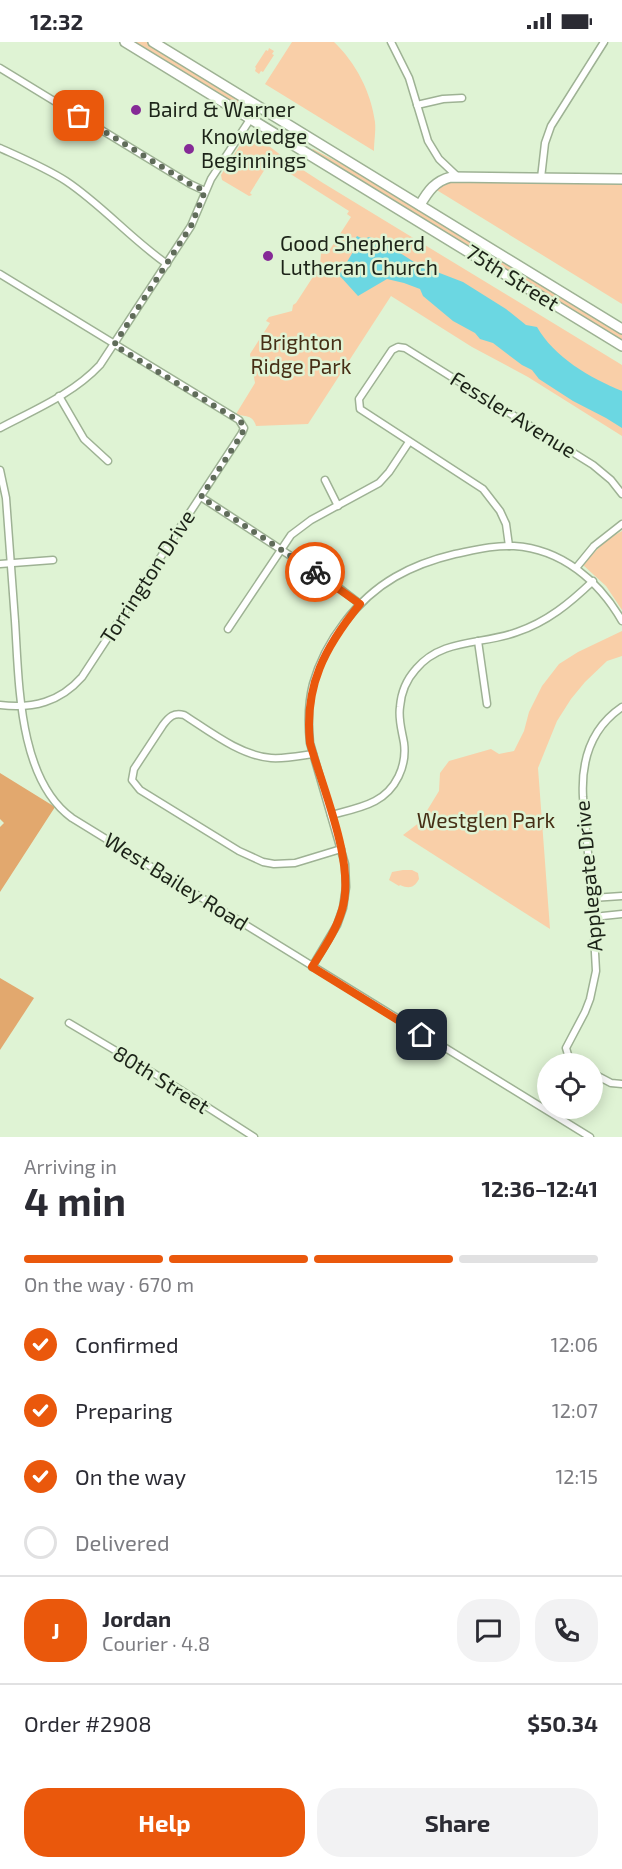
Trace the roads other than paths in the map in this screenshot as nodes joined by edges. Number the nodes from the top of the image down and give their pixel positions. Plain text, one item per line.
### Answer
1 (126, 42) edge
2 (153, 42) edge
3 (391, 42) edge
4 (604, 42) edge
5 (0, 68) edge
6 (462, 98) dead end
7 (417, 105) junction
8 (274, 115) junction
9 (250, 118) junction
10 (0, 148) edge
11 (458, 177) junction
12 (541, 178) junction
13 (622, 179) edge
14 (205, 191) junction
15 (420, 204) junction
16 (167, 264) junction
17 (0, 274) edge
18 (622, 329) edge
19 (114, 345) junction
20 (622, 346) edge
21 (59, 396) junction
22 (0, 428) edge
23 (409, 442) junction
24 (108, 461) dead end
25 (0, 470) edge
26 (325, 480) dead end
27 (622, 494) edge
28 (201, 497) junction
29 (338, 506) junction
30 (622, 524) edge
31 (509, 546) junction
32 (280, 549) junction
33 (53, 560) dead end
34 (11, 563) junction
35 (0, 564) edge
36 (576, 568) junction
37 (592, 581) junction
38 (360, 604) junction
39 (622, 621) edge
40 (228, 629) dead end
41 (478, 641) junction
42 (487, 704) dead end
43 (0, 705) edge
44 (22, 706) junction
45 (622, 707) edge
46 (313, 754) junction
47 (332, 815) junction
48 (341, 849) junction
49 (622, 896) edge
50 (592, 898) junction
51 (622, 914) edge
52 (593, 917) junction
53 (312, 967) junction
54 (69, 1023) dead end
55 (566, 1053) edge
56 (603, 1079) edge
57 (622, 1084) edge
58 (252, 1137) edge
59 (590, 1137) edge

1 - 9 main road, 75th Street
2 - 8 main road, 75th Street
3 - 7 street
4 - 12 street
5 - 14 street
6 - 7 street
7 - 11 street
8 - 9 main road
8 - 15 main road, 75th Street
9 - 14 street
9 - 20 main road, 75th Street
10 - 16 street
11 - 12 main road
11 - 15 main road
12 - 13 main road
14 - 16 street
15 - 18 main road, 75th Street
16 - 19 street
17 - 19 street
19 - 21 street
19 - 28 street, Torrington Drive
21 - 22 street
21 - 24 street
23 - 27 street, Fessler Avenue
23 - 29 street
23 - 31 street
25 - 34 street, West Bailey Road
26 - 29 street
28 - 32 street
28 - 44 street, Torrington Drive
29 - 32 street
30 - 36 street
31 - 36 street
31 - 38 street
32 - 38 street
32 - 40 street
33 - 34 street
34 - 35 street
34 - 44 street, West Bailey Road
36 - 37 street
37 - 39 street
37 - 41 street
38 - 46 street
41 - 42 street
41 - 47 street
43 - 44 street, Torrington Drive
44 - 53 street, West Bailey Road
45 - 50 street, Applegate Drive
46 - 47 street
46 - 48 street
47 - 48 street
48 - 53 street
49 - 50 street
50 - 52 street, Applegate Drive
51 - 52 street
52 - 55 street, Applegate Drive
53 - 59 street, West Bailey Road
54 - 58 street, 80th Street
56 - 57 street

